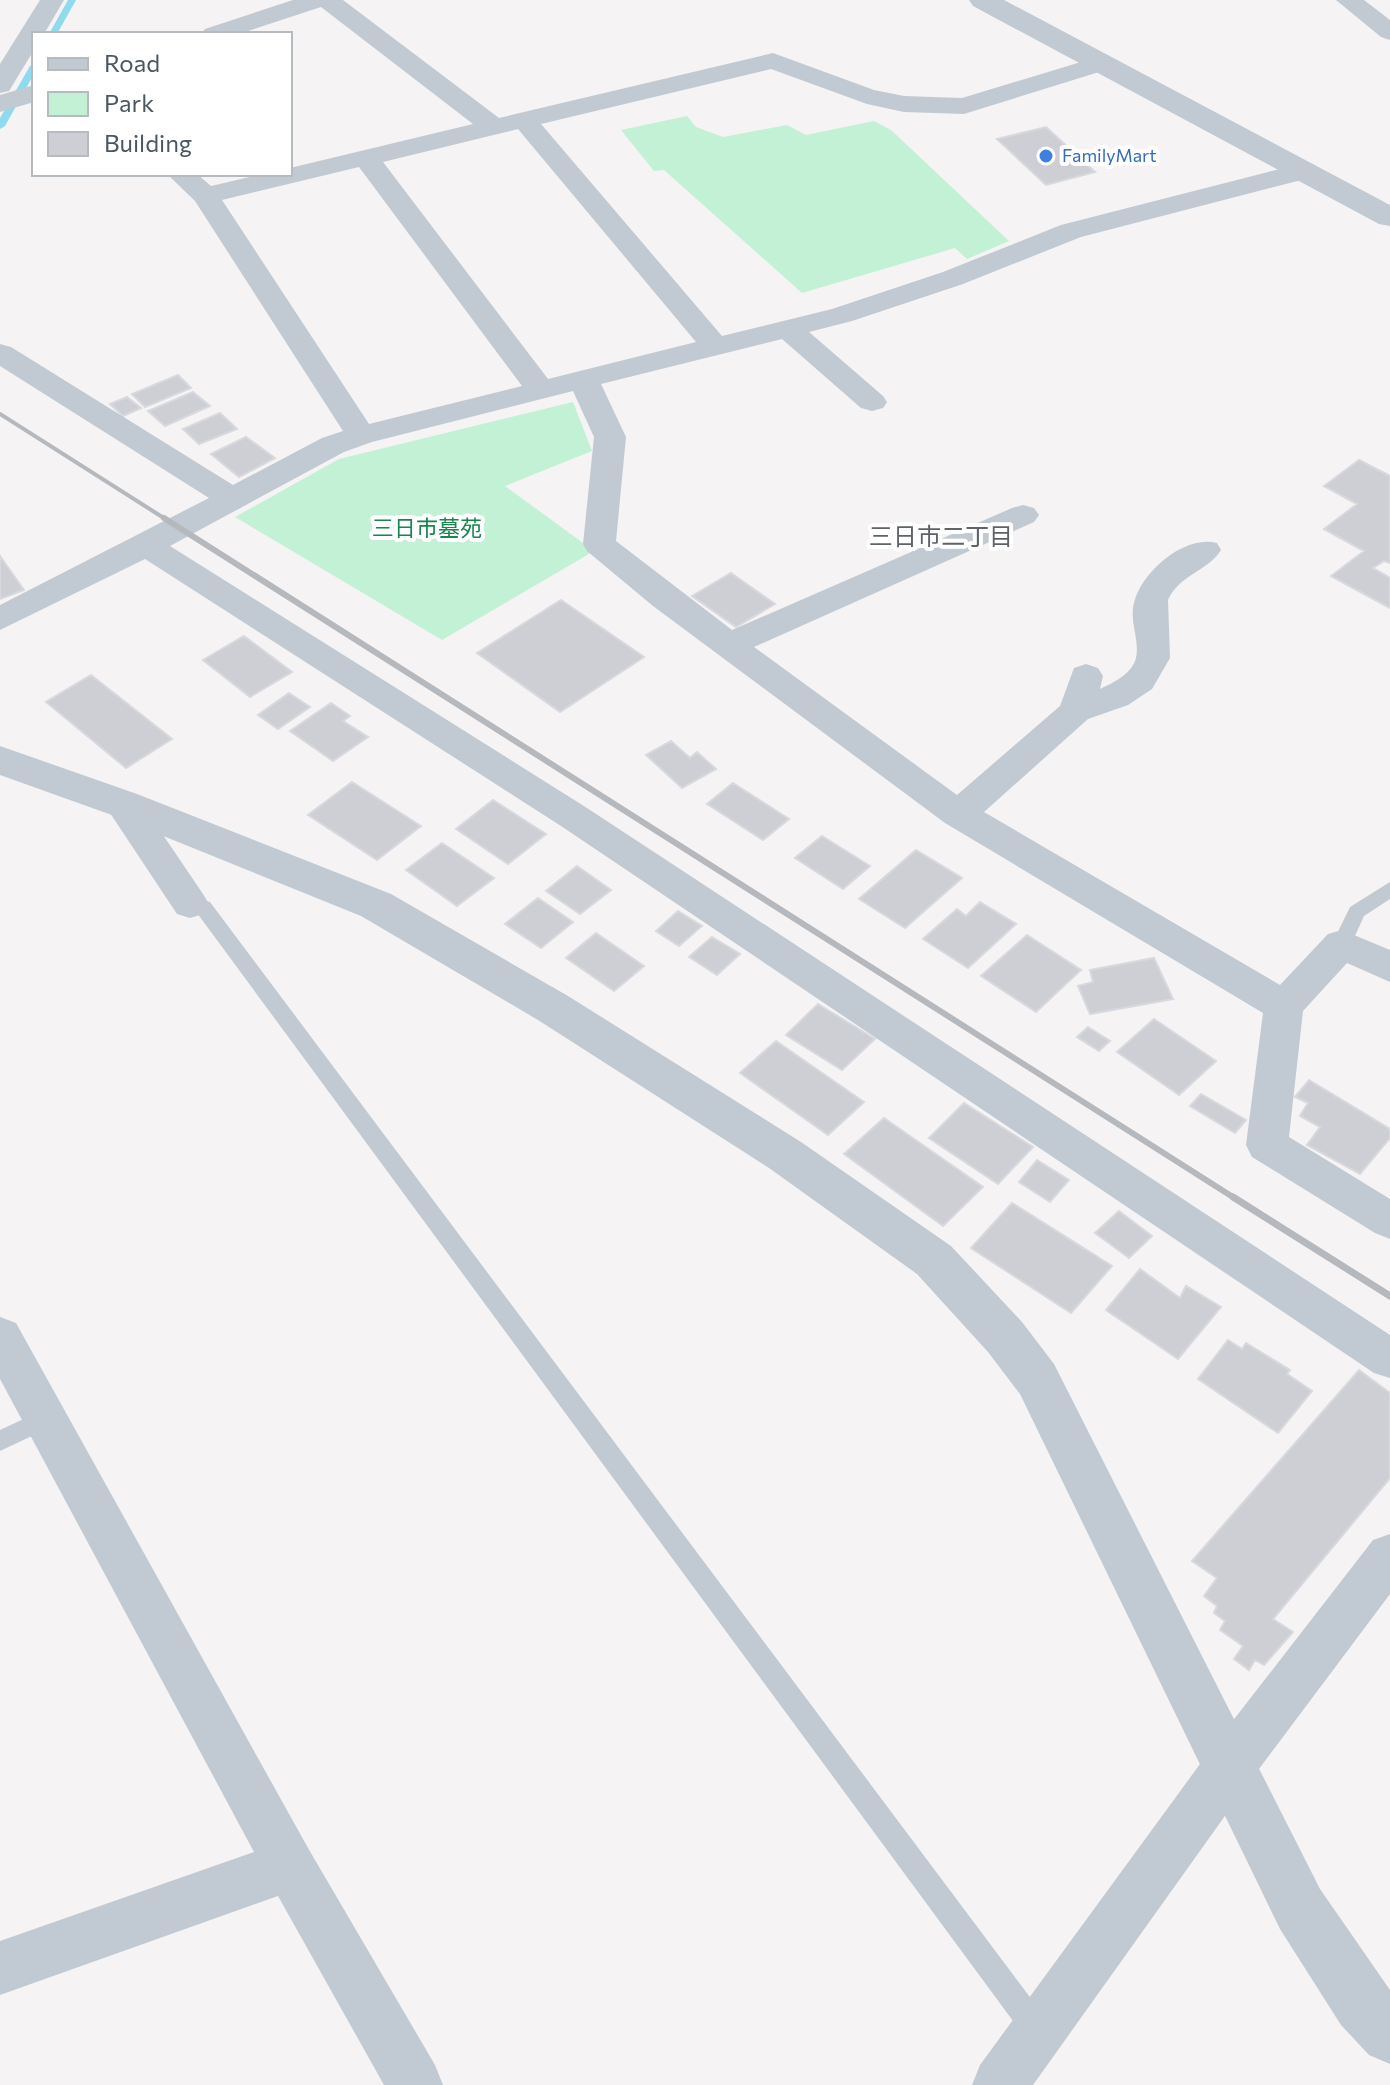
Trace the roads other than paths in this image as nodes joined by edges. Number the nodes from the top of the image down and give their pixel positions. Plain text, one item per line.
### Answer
1 (52, 0) edge
2 (318, 0) edge
3 (327, 0) edge
4 (983, 0) edge
5 (1348, 0) edge
6 (32, 32) edge
7 (220, 32) edge
8 (1390, 32) edge
9 (32, 33) edge
10 (1103, 63) junction
11 (0, 85) edge
12 (32, 94) edge
13 (0, 104) edge
14 (524, 120) junction
15 (494, 127) junction
16 (365, 157) junction
17 (1303, 171) junction
18 (292, 175) edge
19 (183, 176) edge
20 (287, 176) edge
21 (205, 196) junction
22 (1390, 217) edge
23 (789, 330) junction
24 (716, 347) junction
25 (0, 353) edge
26 (583, 379) junction
27 (540, 389) junction
28 (872, 402) dead end
29 (361, 435) junction
30 (231, 499) junction
31 (1023, 515) dead end
32 (146, 545) junction
33 (1205, 550) dead end
34 (0, 619) edge
35 (728, 645) junction
36 (1086, 676) dead end
37 (1076, 711) junction
38 (0, 760) edge
39 (123, 804) junction
40 (958, 814) junction
41 (1390, 889) edge
42 (190, 904) joint
43 (1342, 944) junction
44 (1390, 967) edge
45 (1284, 1006) junction
46 (1390, 1221) edge
47 (0, 1336) edge
48 (1390, 1359) edge
49 (45, 1419) junction
50 (0, 1441) edge
51 (1390, 1556) edge
52 (1229, 1767) junction
53 (290, 1866) junction
54 (0, 1968) edge
55 (1038, 2031) junction
56 (1390, 2034) edge
57 (415, 2085) edge
58 (1000, 2085) edge

1 - 6 street
2 - 7 street
3 - 15 street
4 - 10 street
5 - 8 street
9 - 11 street
10 - 14 street
10 - 17 street
12 - 13 street
14 - 15 street
14 - 24 street
15 - 16 street
16 - 18 street
16 - 27 street
17 - 22 street
17 - 23 street
19 - 21 street
20 - 21 street
21 - 29 street
23 - 24 street
23 - 28 street
24 - 26 street
25 - 30 street
26 - 27 street
26 - 35 street
27 - 29 street
29 - 30 street
30 - 32 street
31 - 35 street
32 - 34 street
32 - 48 street
33 - 37 street
35 - 40 street
36 - 37 street
37 - 40 street
38 - 39 street
39 - 42 street
39 - 52 street
40 - 45 street
41 - 43 lane
42 - 55 lane
43 - 44 street
43 - 45 street
45 - 46 street
47 - 49 street
49 - 50 lane
49 - 53 street
51 - 52 street
52 - 55 street
52 - 56 street
53 - 54 street
53 - 57 street
55 - 58 street

